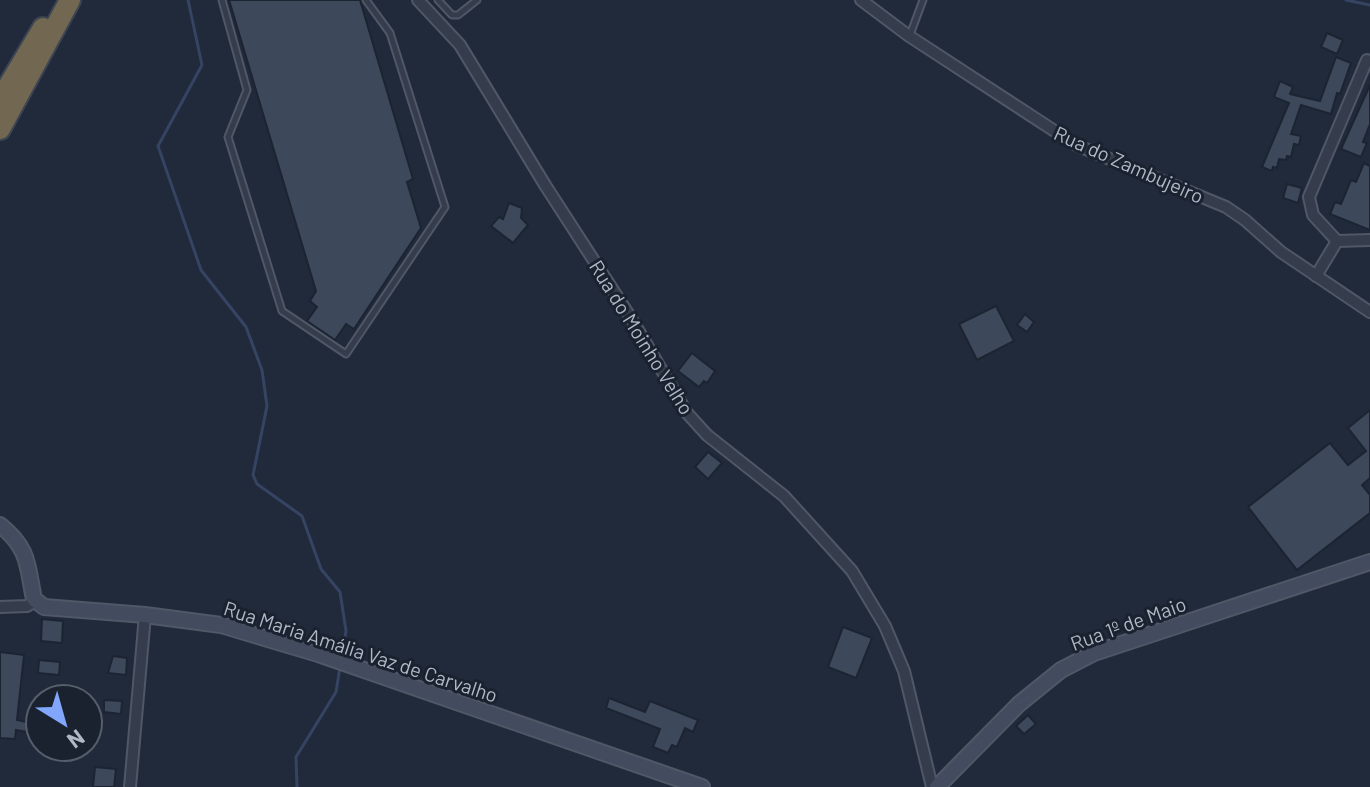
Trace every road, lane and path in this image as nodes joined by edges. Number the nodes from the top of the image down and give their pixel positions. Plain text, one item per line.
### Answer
1 (61, 0) edge
2 (70, 0) edge
3 (222, 0) edge
4 (366, 0) edge
5 (418, 0) edge
6 (438, 0) edge
7 (477, 0) edge
8 (861, 0) edge
9 (923, 0) edge
10 (909, 36) junction
11 (1355, 53) dead end
12 (1368, 60) edge
13 (0, 100) edge
14 (0, 129) edge
15 (1370, 240) edge
16 (1337, 241) junction
17 (1316, 276) junction
18 (1370, 312) edge
19 (0, 525) edge
20 (1370, 562) edge
21 (35, 601) junction
22 (0, 607) edge
23 (145, 615) junction
24 (130, 787) edge
25 (702, 787) edge
26 (934, 787) edge

1 - 13 highway
2 - 14 highway
3 - 4 lane
5 - 26 street, Rua do Moinho Velho
6 - 7 lane
8 - 10 street, Rua do Zambujeiro
9 - 10 lane
10 - 17 street, Rua do Zambujeiro
11 - 12 street
12 - 16 street
15 - 16 street
16 - 17 street
17 - 18 street, Rua do Zambujeiro
19 - 21 street
20 - 26 street, Rua 1º de Maio
21 - 22 street, Rua Maria Amália Vaz de Carvalho
21 - 23 street, Rua Maria Amália Vaz de Carvalho
23 - 24 street
23 - 25 street, Rua Maria Amália Vaz de Carvalho

